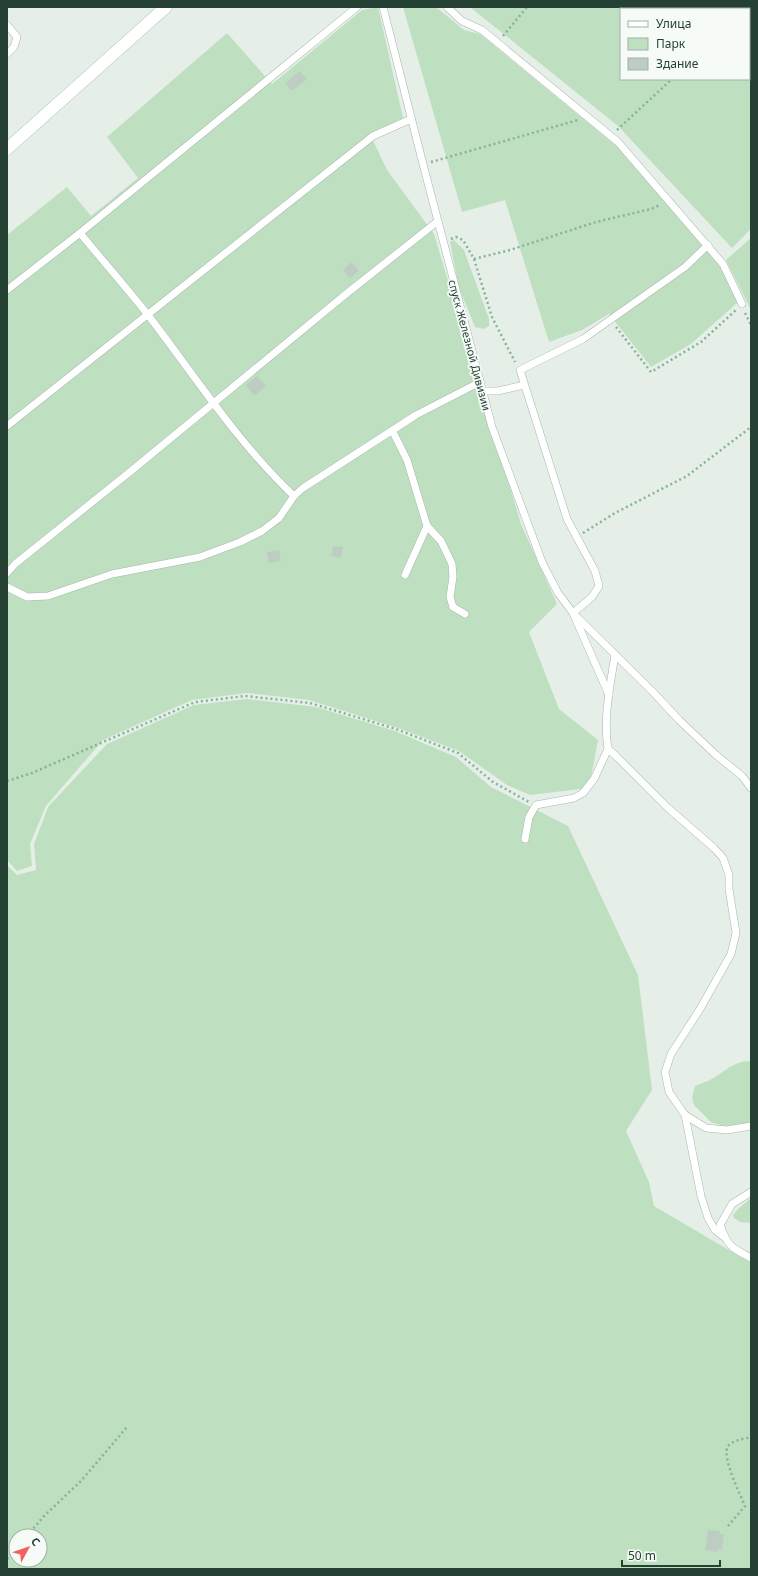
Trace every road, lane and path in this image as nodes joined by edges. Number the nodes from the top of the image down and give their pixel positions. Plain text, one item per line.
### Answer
1 (166, 7) edge
2 (357, 7) edge
3 (383, 7) edge
4 (447, 7) edge
5 (527, 7) edge
6 (7, 25) edge
7 (498, 42) junction
8 (7, 54) edge
9 (671, 80) edge
10 (589, 117) junction
11 (411, 119) junction
12 (611, 136) junction
13 (7, 149) edge
14 (423, 164) junction
15 (669, 201) junction
16 (438, 221) junction
17 (80, 233) junction
18 (443, 241) junction
19 (708, 245) junction
20 (474, 259) junction
21 (7, 290) edge
22 (742, 304) junction
23 (147, 314) junction
24 (610, 320) junction
25 (751, 325) edge
26 (520, 370) junction
27 (480, 382) junction
28 (524, 385) junction
29 (482, 391) junction
30 (212, 403) junction
31 (7, 426) edge
32 (751, 427) edge
33 (393, 432) junction
34 (294, 496) junction
35 (427, 526) junction
36 (576, 537) junction
37 (7, 573) edge
38 (405, 575) dead end
39 (7, 587) edge
40 (572, 613) junction
41 (465, 614) dead end
42 (615, 656) junction
43 (608, 695) junction
44 (608, 749) junction
45 (7, 781) edge
46 (751, 788) edge
47 (536, 806) junction
48 (525, 840) dead end
49 (685, 1115) junction
50 (751, 1126) edge
51 (751, 1192) edge
52 (724, 1237) junction
53 (751, 1258) edge
54 (127, 1427) dead end
55 (751, 1437) edge
56 (728, 1526) dead end
57 (34, 1528) edge

1 - 13 street
2 - 17 lane
3 - 11 lane, спуск Железной Дивизии
4 - 7 lane
5 - 7 path
6 - 8 lane
7 - 10 lane
9 - 12 path
10 - 12 lane
10 - 14 path
11 - 14 lane, спуск Железной Дивизии
11 - 23 lane
12 - 15 lane
14 - 16 lane, спуск Железной Дивизии
15 - 19 lane
15 - 20 path
16 - 18 lane, спуск Железной Дивизии
16 - 30 lane
17 - 21 lane
17 - 23 lane
18 - 20 path
18 - 27 lane, спуск Железной Дивизии
19 - 22 lane
19 - 24 lane
20 - 26 path
22 - 24 path
22 - 25 path
23 - 30 lane
23 - 31 lane
24 - 26 lane
26 - 28 lane
27 - 29 lane, спуск Железной Дивизии
27 - 33 lane
28 - 29 lane
28 - 36 lane
29 - 40 lane, спуск Железной Дивизии
30 - 34 lane
30 - 37 lane
32 - 36 path
33 - 34 lane
33 - 35 lane
34 - 39 lane
35 - 38 lane
35 - 41 lane
36 - 40 lane
40 - 42 lane, спуск Железной Дивизии
40 - 43 lane
42 - 43 lane
42 - 46 lane, спуск Железной Дивизии
43 - 44 lane
44 - 47 lane
44 - 49 lane
45 - 47 path
47 - 48 lane
49 - 50 lane
49 - 52 lane
51 - 52 lane
52 - 53 lane
54 - 57 path
55 - 56 path

